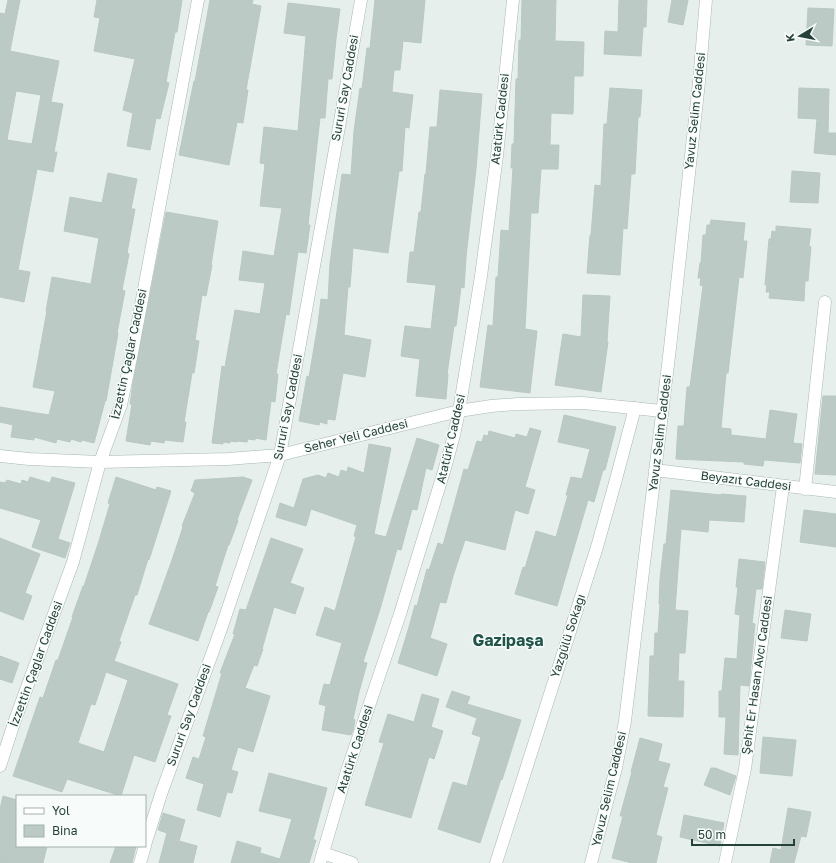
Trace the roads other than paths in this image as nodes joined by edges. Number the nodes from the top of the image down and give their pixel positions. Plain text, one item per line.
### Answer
1 (198, 0) edge
2 (360, 0) edge
3 (513, 0) edge
4 (706, 0) edge
5 (825, 302) dead end
6 (635, 408) junction
7 (459, 411) junction
8 (662, 411) junction
9 (280, 455) junction
10 (0, 456) edge
11 (100, 462) junction
12 (655, 470) junction
13 (783, 486) junction
14 (806, 488) junction
15 (836, 492) edge
16 (0, 766) edge
17 (146, 843) edge
18 (145, 847) edge
19 (321, 858) edge
20 (140, 863) edge
21 (352, 863) edge
22 (496, 863) edge
23 (591, 863) edge
24 (725, 863) edge

1 - 11 street, İzzettin Çağlar Caddesi
2 - 9 street, Sururi Say Caddesi
3 - 7 street, Atatürk Caddesi
4 - 8 street, Yavuz Selim Caddesi
5 - 14 street
6 - 7 street, Seher Yeli Caddesi
6 - 8 street, Seher Yeli Caddesi
6 - 22 street, Yazgülü Sokağı
7 - 9 street, Seher Yeli Caddesi
7 - 19 street, Atatürk Caddesi
8 - 12 street, Yavuz Selim Caddesi
9 - 11 street, Seher Yeli Caddesi
9 - 17 street, Sururi Say Caddesi
10 - 11 street, Seher Yeli Caddesi
11 - 16 street, İzzettin Çağlar Caddesi
12 - 13 street, Beyazıt Caddesi
12 - 23 street, Yavuz Selim Caddesi
13 - 14 street, Beyazıt Caddesi
13 - 24 street, Şehit Er Hasan Avcı Caddesi
14 - 15 street, Beyazıt Caddesi
18 - 20 street, Sururi Say Caddesi
19 - 21 street

